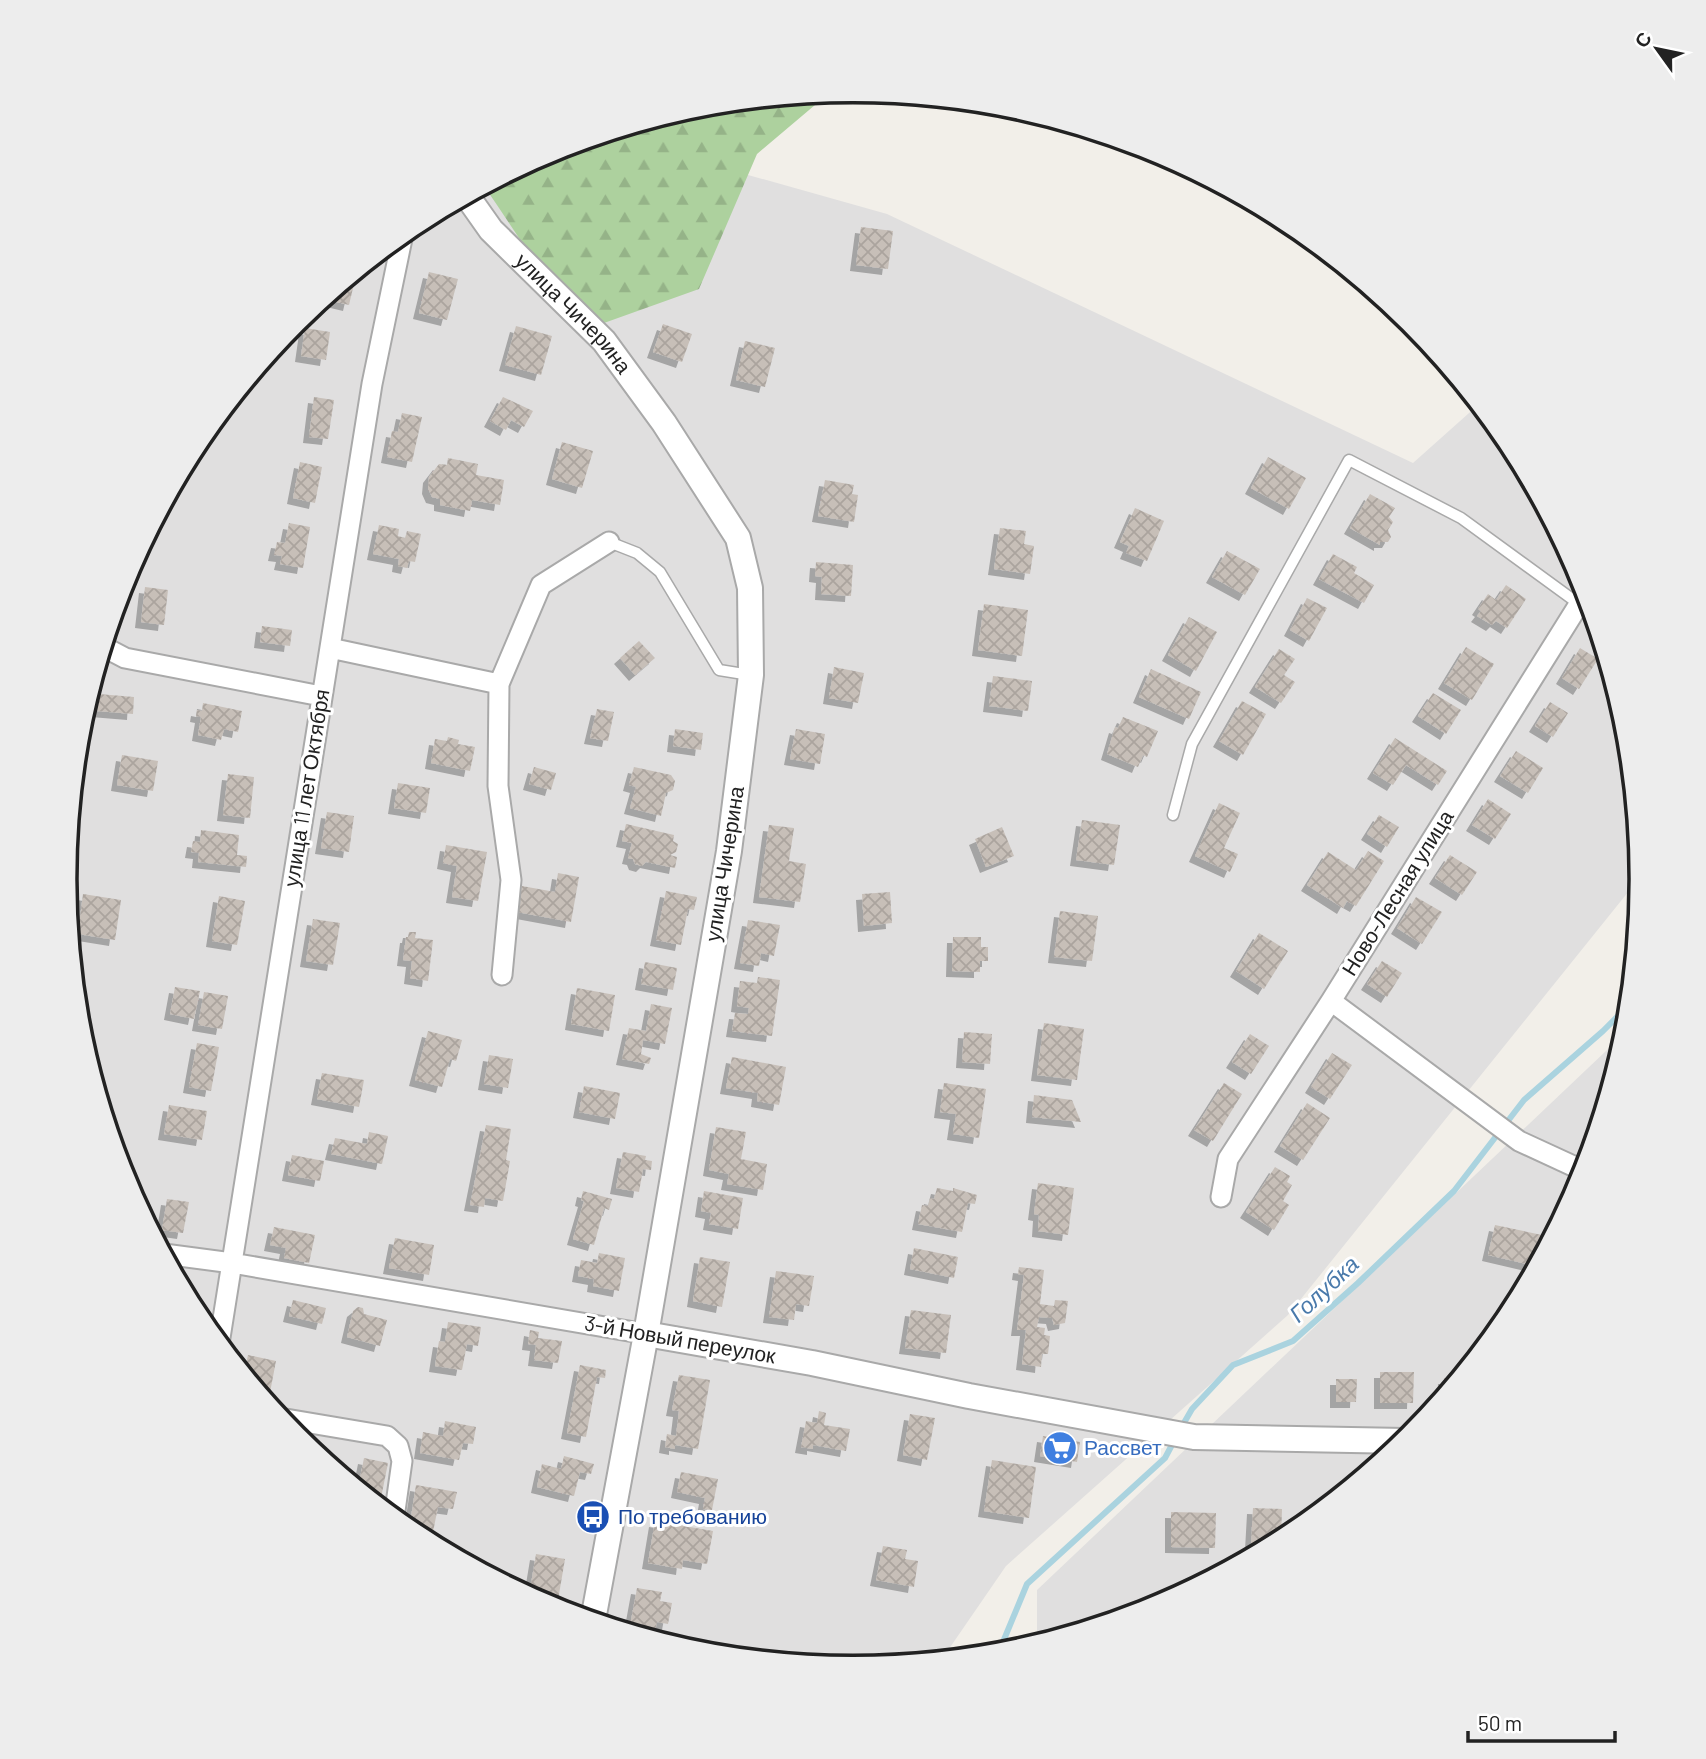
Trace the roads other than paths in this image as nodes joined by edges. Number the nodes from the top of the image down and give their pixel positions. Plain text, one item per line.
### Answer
1 (472, 203) edge
2 (400, 250) edge
3 (609, 542) joint
4 (1574, 592) edge
5 (1578, 604) edge
6 (330, 648) junction
7 (112, 651) edge
8 (751, 675) junction
9 (499, 684) junction
10 (321, 696) junction
11 (1173, 815) dead end
12 (502, 975) dead end
13 (1331, 1000) junction
14 (1574, 1166) edge
15 (1221, 1197) dead end
16 (174, 1255) edge
17 (232, 1263) junction
18 (221, 1330) edge
19 (646, 1334) junction
20 (298, 1421) edge
21 (1389, 1441) edge
22 (396, 1506) edge
23 (595, 1611) edge

1 - 8 street, улица Чичерина
2 - 6 street, улица 11 лет Октября
3 - 8 lane
3 - 9 street
4 - 11 lane
5 - 13 street, Ново-Лесная улица
6 - 9 street
6 - 10 street, улица 11 лет Октября
7 - 10 street
8 - 19 street, улица Чичерина
9 - 12 street
10 - 17 street, улица 11 лет Октября
13 - 14 street
13 - 15 street, Ново-Лесная улица
16 - 17 street, 3-й Новый переулок
17 - 18 street, улица 11 лет Октября
17 - 19 street, 3-й Новый переулок
19 - 21 street, 3-й Новый переулок
19 - 23 street, улица Чичерина
20 - 22 street

